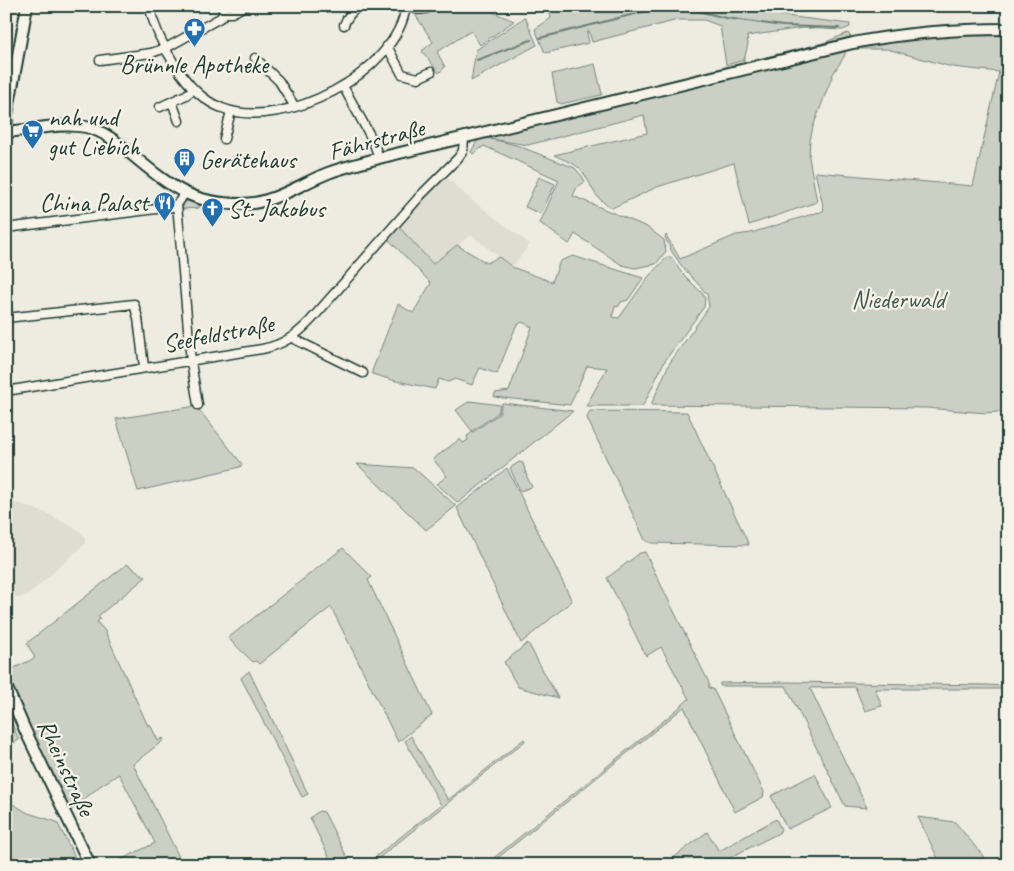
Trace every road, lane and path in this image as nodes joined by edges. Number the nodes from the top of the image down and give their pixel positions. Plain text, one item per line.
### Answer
1 (26, 6) edge
2 (149, 6) edge
3 (245, 6) edge
4 (359, 6) edge
5 (405, 6) edge
6 (434, 6) edge
7 (223, 10) edge
8 (344, 25) dead end
9 (1008, 28) edge
10 (387, 46) junction
11 (166, 48) junction
12 (256, 58) dead end
13 (100, 60) dead end
14 (431, 72) dead end
15 (343, 86) junction
16 (194, 89) junction
17 (172, 102) junction
18 (160, 107) dead end
19 (295, 107) junction
20 (231, 111) junction
21 (178, 121) dead end
22 (7, 132) edge
23 (464, 138) junction
24 (224, 139) dead end
25 (379, 158) junction
26 (184, 194) junction
27 (177, 204) junction
28 (6, 228) edge
29 (6, 318) edge
30 (292, 338) junction
31 (190, 362) junction
32 (144, 367) junction
33 (363, 373) dead end
34 (6, 391) edge
35 (198, 405) dead end
36 (6, 686) edge
37 (90, 865) edge

1 - 22 main road
2 - 11 street
3 - 7 street
4 - 8 street
5 - 6 street
5 - 10 street
7 - 11 street
9 - 23 main road, Fährstraße
10 - 14 street
10 - 15 street
11 - 13 street
11 - 16 street
12 - 19 street
15 - 19 street
15 - 25 street
16 - 17 street
16 - 20 street
17 - 18 street
17 - 21 street
19 - 20 street
20 - 24 street
22 - 26 main road, Fährstraße
23 - 25 main road, Fährstraße
23 - 30 street, Seefeldstraße
25 - 26 main road, Fährstraße
26 - 27 street
27 - 28 street
27 - 31 street
29 - 32 street
30 - 31 street, Seefeldstraße
30 - 33 street
31 - 32 street, Seefeldstraße
31 - 35 street
32 - 34 street, Seefeldstraße
36 - 37 main road, Rheinstraße

